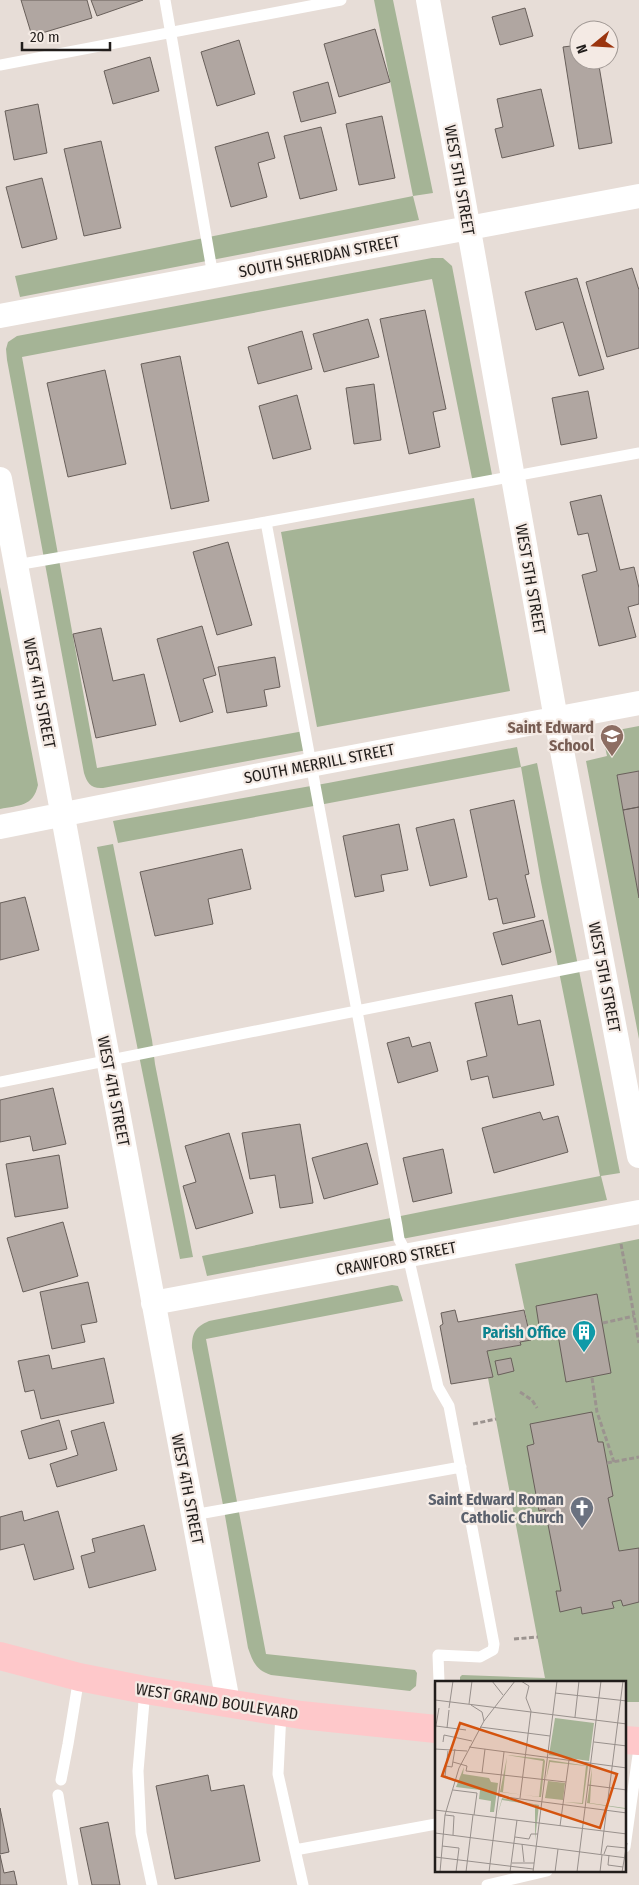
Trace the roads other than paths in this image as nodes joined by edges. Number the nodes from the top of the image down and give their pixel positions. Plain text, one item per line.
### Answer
1 (165, 0) edge
2 (341, 0) edge
3 (428, 0) edge
4 (170, 31) junction
5 (0, 65) edge
6 (639, 196) edge
7 (469, 228) junction
8 (213, 276) junction
9 (0, 316) edge
10 (639, 453) edge
11 (512, 476) junction
12 (0, 479) edge
13 (266, 522) junction
14 (16, 566) junction
15 (639, 703) edge
16 (556, 718) junction
17 (310, 765) junction
18 (62, 814) junction
19 (0, 827) edge
20 (602, 962) junction
21 (356, 1011) junction
22 (108, 1061) junction
23 (0, 1082) edge
24 (639, 1156) edge
25 (639, 1212) edge
26 (408, 1256) junction
27 (154, 1303) junction
28 (461, 1467) junction
29 (193, 1515) junction
30 (0, 1656) edge
31 (79, 1677) junction
32 (439, 1681) edge
33 (145, 1690) junction
34 (228, 1702) junction
35 (281, 1712) junction
36 (435, 1729) edge
37 (626, 1740) edge
38 (639, 1741) edge
39 (639, 1748) edge
40 (61, 1780) dead end
41 (58, 1795) dead end
42 (435, 1824) edge
43 (626, 1840) edge
44 (295, 1850) junction
45 (539, 1872) edge
46 (516, 1875) edge
47 (73, 1885) edge
48 (152, 1885) edge
49 (303, 1885) edge
50 (487, 1885) edge

1 - 4 lane
2 - 4 lane
3 - 7 street, WEST 5TH STREET
4 - 5 lane
4 - 8 lane
6 - 7 street, SOUTH SHERIDAN STREET
7 - 8 street, SOUTH SHERIDAN STREET
7 - 11 street, WEST 5TH STREET
8 - 9 street, SOUTH SHERIDAN STREET
10 - 11 lane
11 - 13 lane
11 - 16 street, WEST 5TH STREET
12 - 14 street, WEST 4TH STREET
13 - 14 lane
13 - 17 lane
14 - 18 street, WEST 4TH STREET
15 - 16 street, SOUTH MERRILL STREET
16 - 17 street, SOUTH MERRILL STREET
16 - 20 street, WEST 5TH STREET
17 - 18 street, SOUTH MERRILL STREET
17 - 21 lane
18 - 19 street, SOUTH MERRILL STREET
18 - 22 street, WEST 4TH STREET
20 - 21 lane
20 - 24 street, WEST 5TH STREET
21 - 22 lane
21 - 26 lane
22 - 23 lane
22 - 27 street, WEST 4TH STREET
25 - 26 street, CRAWFORD STREET
26 - 27 street, CRAWFORD STREET
26 - 28 lane
27 - 29 street, WEST 4TH STREET
28 - 29 lane
28 - 32 lane
29 - 34 street, WEST 4TH STREET
30 - 31 main road, WEST GRAND BOULEVARD
31 - 33 main road, WEST GRAND BOULEVARD
31 - 40 lane
33 - 34 main road, WEST GRAND BOULEVARD
33 - 48 lane
34 - 35 main road, WEST GRAND BOULEVARD
35 - 36 main road, WEST GRAND BOULEVARD
35 - 44 lane
37 - 38 main road
39 - 43 lane
41 - 47 lane
42 - 44 lane
44 - 49 lane
45 - 46 lane
46 - 50 lane

